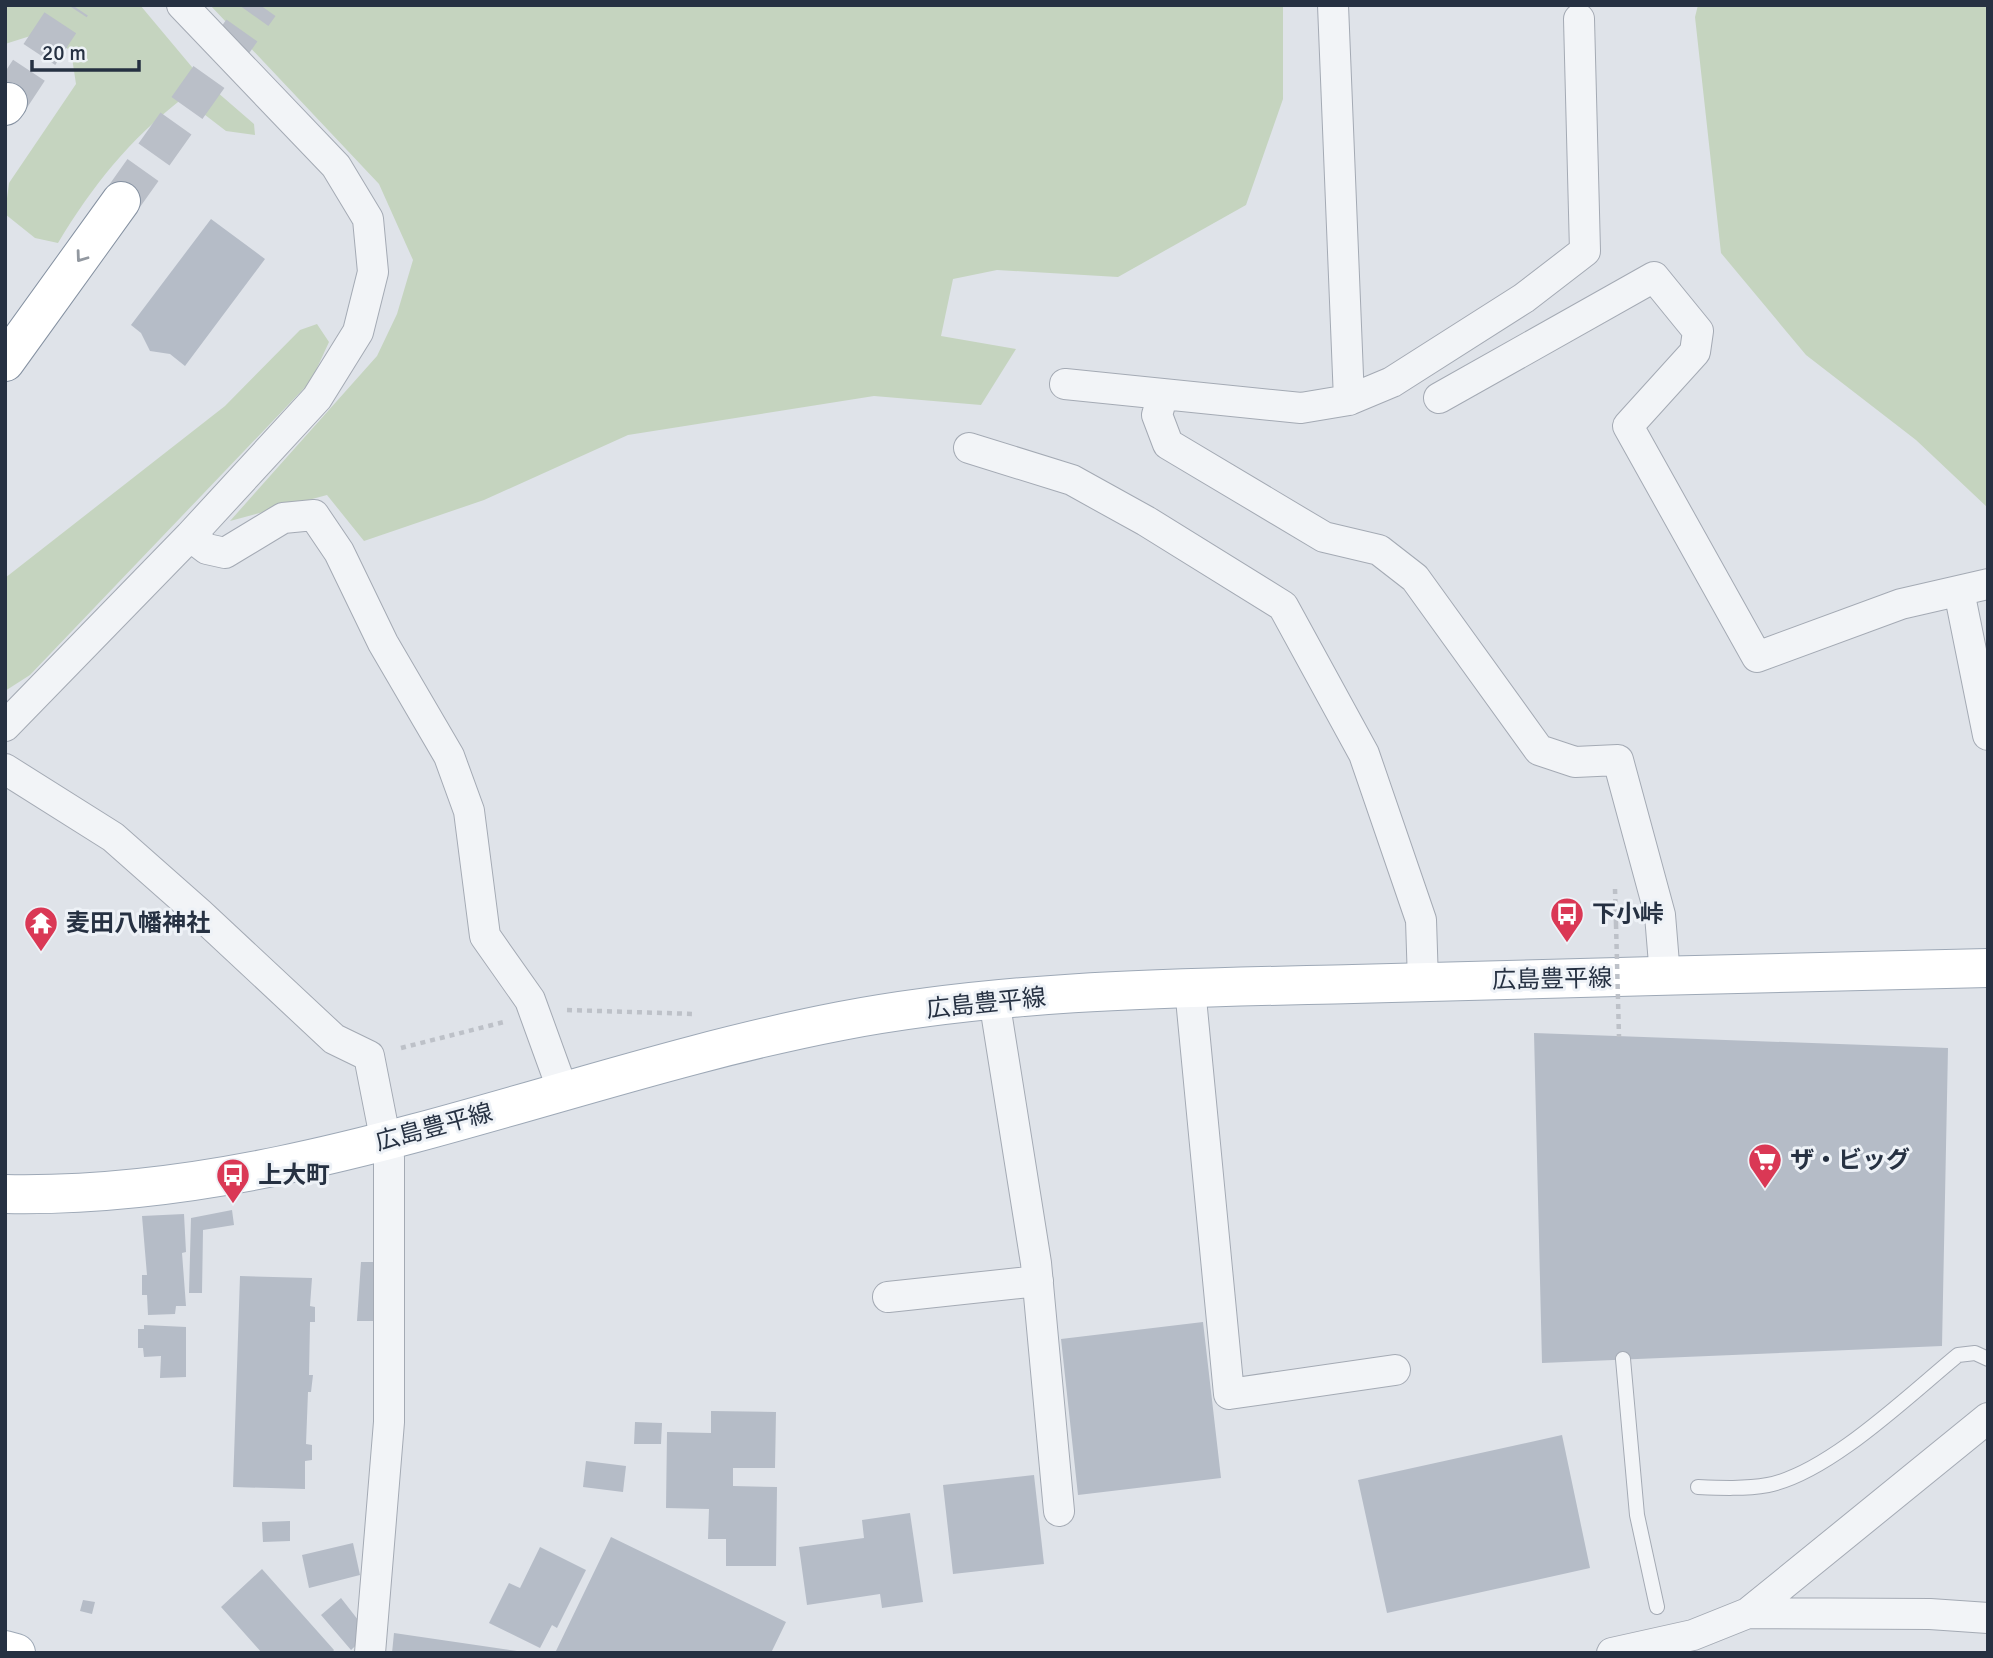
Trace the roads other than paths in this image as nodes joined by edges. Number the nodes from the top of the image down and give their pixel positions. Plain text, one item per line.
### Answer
1 (182, 5) edge
2 (1333, 5) edge
3 (1578, 19) dead end
4 (121, 201) tunnel mouth
5 (5, 362) edge
6 (1065, 384) dead end
7 (1163, 394) junction
8 (1439, 398) dead end
9 (1349, 400) junction
10 (969, 448) dead end
11 (190, 536) junction
12 (1974, 587) edge
13 (5, 726) edge
14 (1988, 735) edge
15 (5, 769) edge
16 (1988, 968) edge
17 (1665, 976) junction
18 (1423, 982) junction
19 (1190, 988) junction
20 (994, 999) junction
21 (563, 1091) junction
22 (386, 1141) junction
23 (5, 1194) edge
24 (1038, 1281) junction
25 (888, 1297) dead end
26 (1623, 1359) dead end
27 (1988, 1359) edge
28 (1395, 1370) dead end
29 (1988, 1418) edge
30 (1698, 1487) dead end
31 (1059, 1511) dead end
32 (1657, 1607) dead end
33 (1748, 1613) junction
34 (1988, 1618) edge
35 (5, 1650) edge
36 (16, 1653) edge
37 (370, 1653) edge
38 (1612, 1653) edge

1 - 11 street
2 - 9 street
3 - 9 street
4 -> 5 main road
6 - 7 street
7 - 9 street
7 - 17 street
8 - 12 street
10 - 18 street
11 - 13 street
11 - 21 street
12 - 14 street
15 - 22 street
16 - 17 main road, 広島豊平線
17 - 18 main road, 広島豊平線
18 - 19 main road, 広島豊平線
19 - 20 main road, 広島豊平線
19 - 28 street
20 - 21 main road, 広島豊平線
20 - 24 street
21 - 22 main road, 広島豊平線
22 - 23 main road, 広島豊平線
22 - 37 street
24 - 25 street
24 - 31 street
26 - 32 lane
27 - 30 lane
29 - 33 street
33 - 34 street
33 - 38 street
35 - 36 main road

